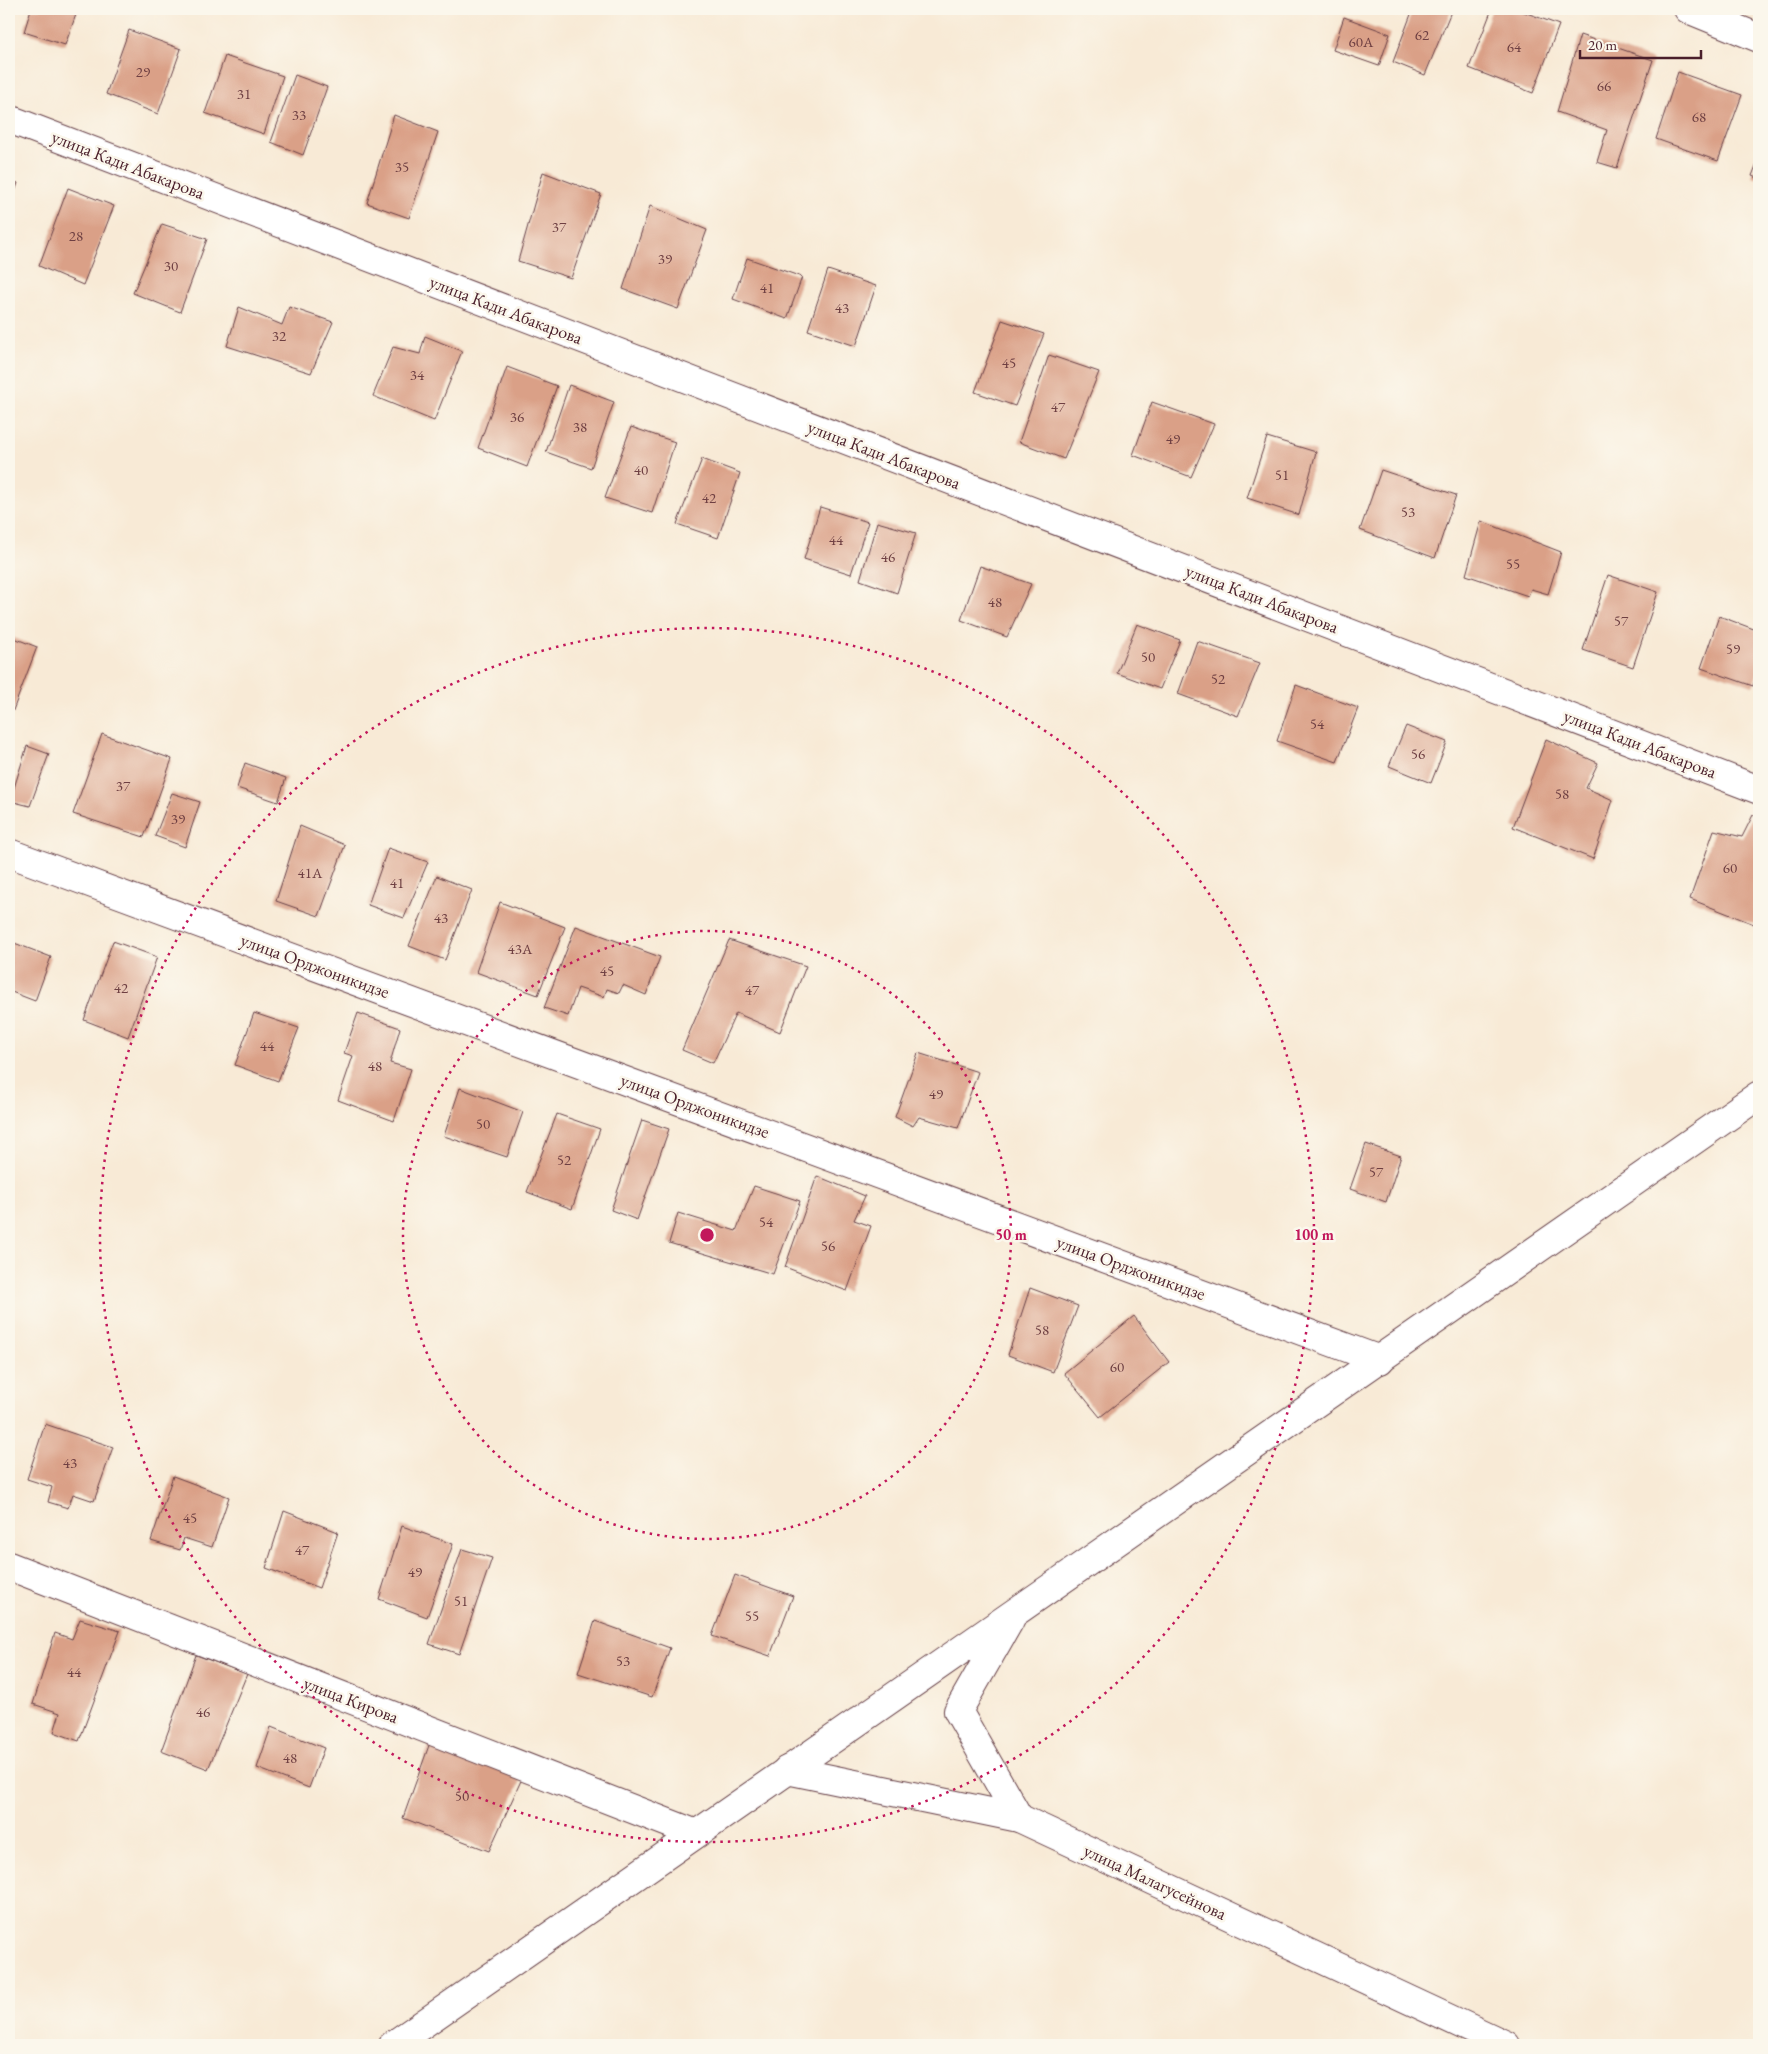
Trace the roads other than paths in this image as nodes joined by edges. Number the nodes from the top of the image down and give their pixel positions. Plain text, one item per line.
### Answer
1 (1688, 9) edge
2 (1759, 38) edge
3 (9, 119) edge
4 (1759, 790) edge
5 (9, 853) edge
6 (1759, 1095) edge
7 (1380, 1360) junction
8 (9, 1566) edge
9 (1014, 1614) junction
10 (787, 1770) junction
11 (1019, 1818) junction
12 (694, 1833) junction
13 (393, 2045) edge
14 (1506, 2045) edge

1 - 2 street
3 - 4 street, улица Кади Абакарова
5 - 7 street, улица Орджоникидзе
6 - 7 street
7 - 9 street
8 - 12 street, улица Кирова
9 - 10 street
9 - 11 street
10 - 11 street, улица Малагусейнова
10 - 12 street
11 - 14 street, улица Малагусейнова
12 - 13 street

